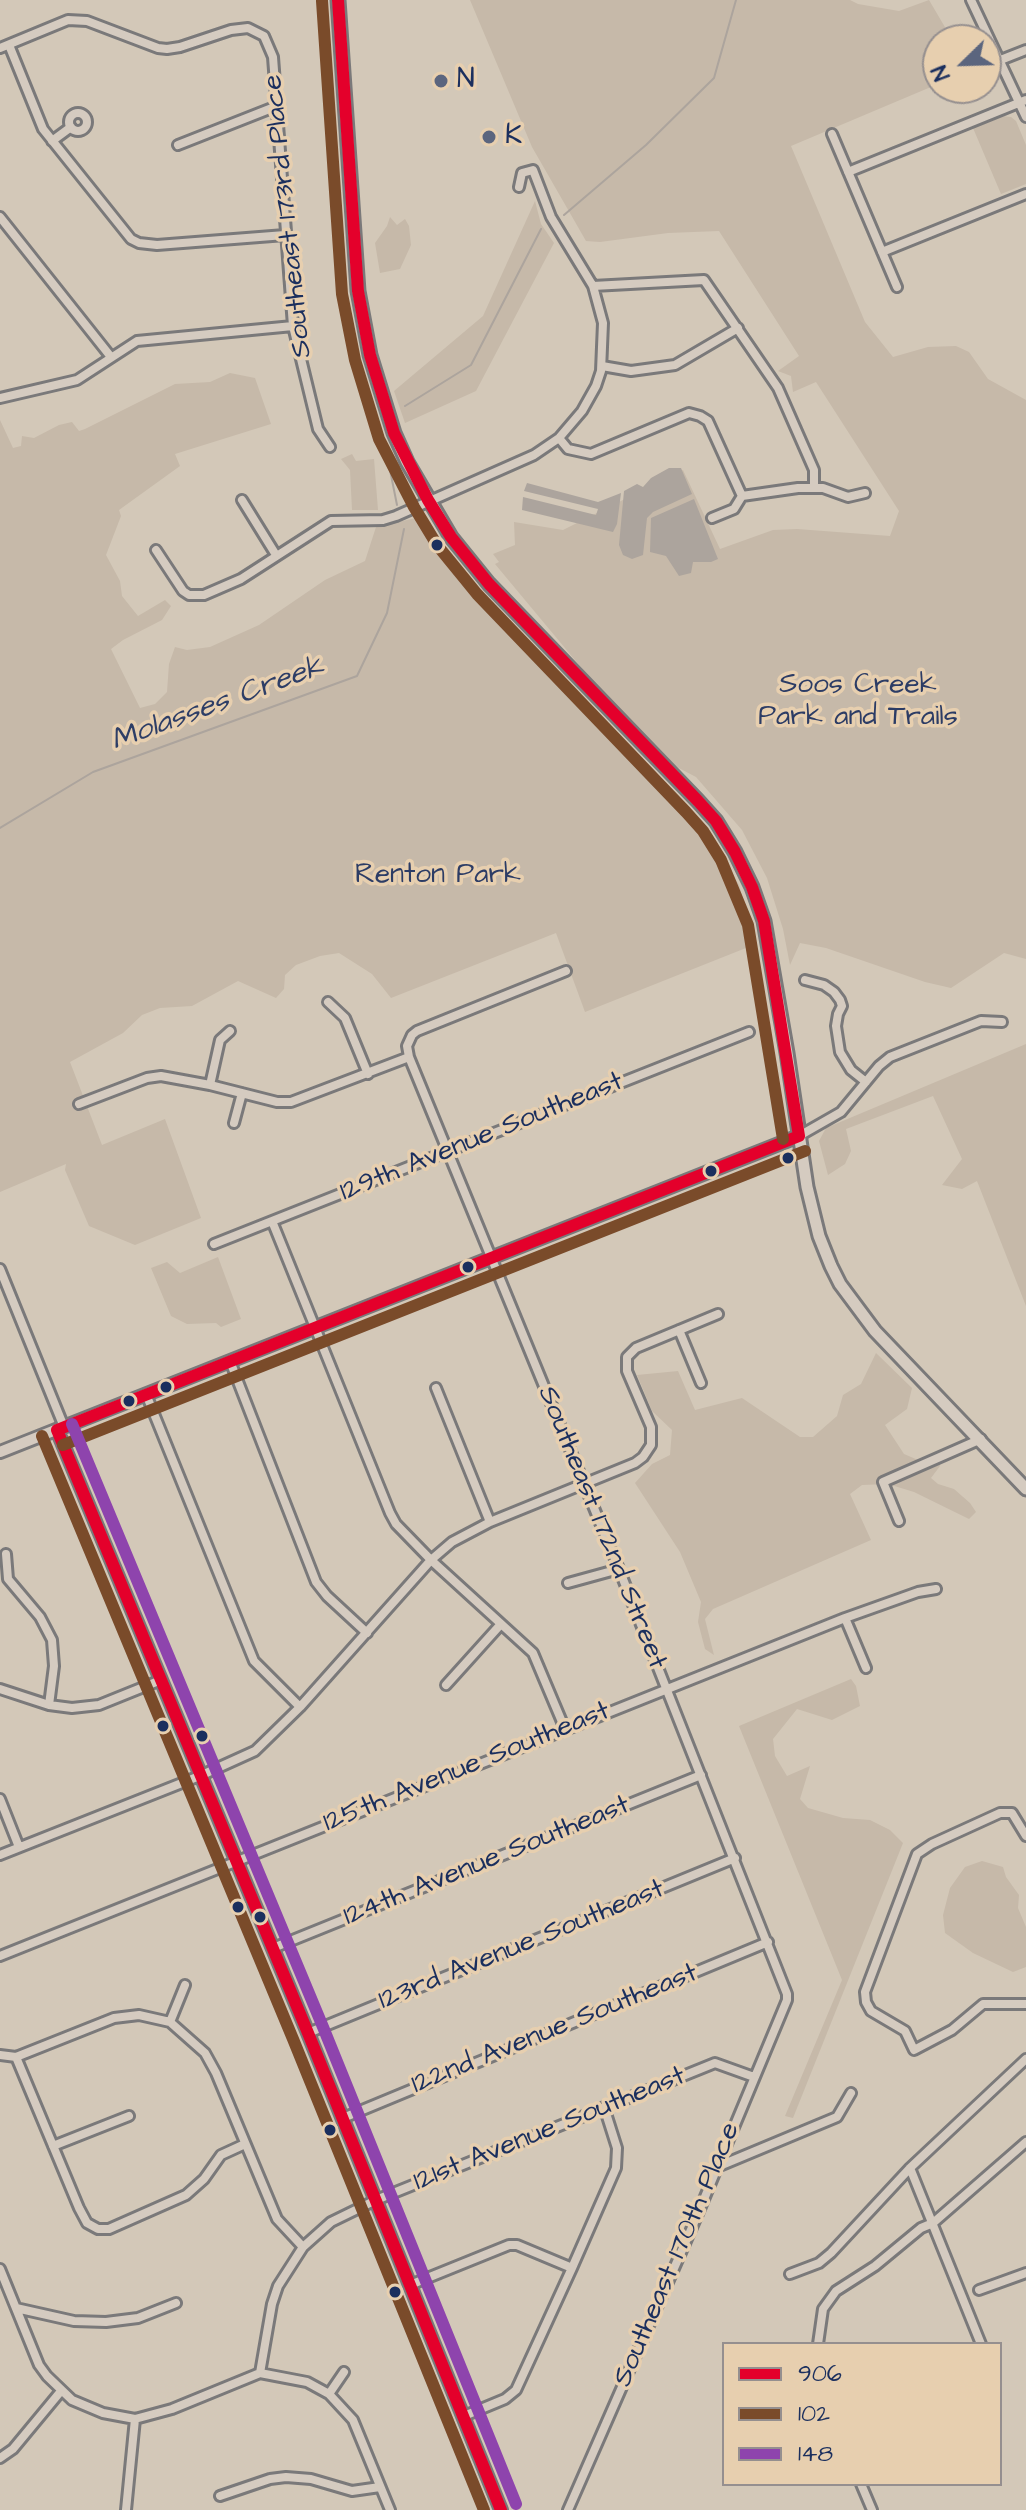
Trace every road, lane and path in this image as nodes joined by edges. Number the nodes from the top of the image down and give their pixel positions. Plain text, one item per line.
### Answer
1 (338, 0) edge
2 (971, 0) edge
3 (982, 24) edge
4 (4, 46) edge
5 (1026, 50) edge
6 (1002, 59) edge
7 (1002, 67) edge
8 (1023, 101) edge
9 (277, 106) junction
10 (1026, 117) edge
11 (71, 127) dead end
12 (832, 134) dead end
13 (52, 141) junction
14 (178, 145) dead end
15 (848, 172) junction
16 (519, 187) dead end
17 (1026, 194) edge
18 (0, 217) edge
19 (285, 235) junction
20 (882, 252) junction
21 (593, 286) junction
22 (897, 287) dead end
23 (293, 326) junction
24 (738, 328) junction
25 (111, 357) junction
26 (602, 366) junction
27 (0, 398) edge
28 (559, 438) junction
29 (330, 447) dead end
30 (814, 488) junction
31 (865, 493) dead end
32 (742, 496) junction
33 (242, 500) dead end
34 (428, 500) junction
35 (712, 518) dead end
36 (156, 550) dead end
37 (276, 555) junction
38 (566, 971) dead end
39 (805, 980) dead end
40 (328, 1002) dead end
41 (1002, 1022) dead end
42 (230, 1031) dead end
43 (749, 1032) dead end
44 (409, 1057) junction
45 (368, 1074) junction
46 (866, 1082) junction
47 (210, 1085) junction
48 (242, 1093) junction
49 (79, 1104) dead end
50 (234, 1123) dead end
51 (799, 1136) junction
52 (450, 1152) junction
53 (272, 1221) junction
54 (214, 1244) dead end
55 (493, 1256) junction
56 (0, 1269) edge
57 (718, 1314) dead end
58 (314, 1328) junction
59 (679, 1330) junction
60 (230, 1361) junction
61 (701, 1383) dead end
62 (436, 1388) dead end
63 (146, 1394) junction
64 (60, 1428) junction
65 (981, 1439) junction
66 (0, 1452) edge
67 (584, 1484) junction
68 (1026, 1489) edge
69 (899, 1521) dead end
70 (490, 1522) junction
71 (6, 1554) dead end
72 (431, 1560) junction
73 (619, 1569) junction
74 (568, 1583) dead end
75 (936, 1589) dead end
76 (845, 1618) junction
77 (501, 1624) junction
78 (367, 1633) junction
79 (866, 1668) dead end
80 (161, 1680) junction
81 (446, 1685) dead end
82 (0, 1689) edge
83 (665, 1689) junction
84 (49, 1705) junction
85 (300, 1707) junction
86 (565, 1729) junction
87 (202, 1775) junction
88 (701, 1775) junction
89 (0, 1799) edge
90 (1026, 1836) edge
91 (19, 1847) junction
92 (0, 1855) edge
93 (735, 1858) junction
94 (236, 1861) junction
95 (768, 1942) junction
96 (273, 1948) junction
97 (0, 1956) edge
98 (185, 1985) dead end
99 (787, 2000) joint
100 (1026, 2004) edge
101 (170, 2022) junction
102 (308, 2033) junction
103 (0, 2055) edge
104 (16, 2057) junction
105 (1026, 2059) edge
106 (754, 2077) junction
107 (851, 2093) dead end
108 (604, 2107) junction
109 (129, 2116) dead end
110 (343, 2118) junction
111 (1026, 2142) edge
112 (245, 2144) junction
113 (53, 2146) junction
114 (717, 2167) junction
115 (910, 2168) junction
116 (376, 2200) junction
117 (933, 2223) junction
118 (303, 2247) junction
119 (572, 2268) junction
120 (0, 2269) edge
121 (1026, 2273) edge
122 (790, 2274) dead end
123 (410, 2285) junction
124 (979, 2290) dead end
125 (176, 2303) dead end
126 (16, 2308) junction
127 (818, 2342) edge
128 (980, 2342) edge
129 (344, 2372) dead end
130 (260, 2373) junction
131 (61, 2391) junction
132 (329, 2394) junction
133 (464, 2416) junction
134 (135, 2419) junction
135 (0, 2458) edge
136 (862, 2486) edge
137 (380, 2487) junction
138 (220, 2496) dead end
139 (126, 2510) edge
140 (390, 2510) edge
141 (501, 2510) edge
142 (568, 2510) edge
143 (872, 2510) edge

1 - 34 main road
2 - 3 street
4 - 9 street, Southeast 173rd Place
4 - 13 street
5 - 6 street
7 - 8 street
8 - 10 street
8 - 15 street
9 - 14 street
9 - 19 street, Southeast 173rd Place
11 - 13 street
12 - 15 street
13 - 19 street
15 - 20 street
16 - 21 street
17 - 20 street
18 - 25 street
19 - 23 street, Southeast 173rd Place
20 - 22 street
21 - 24 street
21 - 26 street
23 - 25 street
23 - 29 street, Southeast 173rd Place
24 - 26 street
24 - 30 street
25 - 27 street
26 - 28 street
28 - 32 street
28 - 34 street
30 - 31 street
30 - 32 street
32 - 35 street
33 - 37 street
34 - 37 street
34 - 51 main road
36 - 37 street
38 - 44 street
39 - 46 street
40 - 45 street
41 - 46 street
42 - 47 street
43 - 52 street, 129th Avenue Southeast
44 - 45 street
44 - 52 street, Southeast 172nd Street
45 - 48 street
46 - 51 street
47 - 48 street
47 - 49 street
48 - 50 street
51 - 55 street
51 - 65 main road
52 - 53 street, 129th Avenue Southeast
52 - 55 street, Southeast 172nd Street
53 - 54 street, 129th Avenue Southeast
53 - 58 street
55 - 58 street
55 - 67 street, Southeast 172nd Street
56 - 64 street
57 - 59 street
58 - 60 street
58 - 72 street
59 - 61 street
59 - 67 street
60 - 63 street
60 - 78 street
62 - 70 street
63 - 64 street
63 - 85 street
64 - 66 street
64 - 80 street
65 - 68 main road
65 - 69 street
67 - 70 street
67 - 73 street, Southeast 172nd Street
70 - 72 street
71 - 84 street
72 - 77 street
72 - 78 street
73 - 74 street
73 - 83 street, Southeast 172nd Street
75 - 76 street, 125th Avenue Southeast
76 - 79 street
76 - 83 street, 125th Avenue Southeast
77 - 81 street
77 - 86 street
78 - 85 street
80 - 84 street
80 - 87 street
82 - 84 street
83 - 86 street, 125th Avenue Southeast
83 - 88 street, Southeast 172nd Street
85 - 87 street
86 - 94 street, 125th Avenue Southeast
87 - 91 street
87 - 94 street
88 - 93 street, Southeast 172nd Street
88 - 96 street, 124th Avenue Southeast
89 - 91 street
90 - 100 street
91 - 92 street
93 - 95 street, Southeast 172nd Street
93 - 102 street, 123rd Avenue Southeast
94 - 96 street
94 - 97 street, 125th Avenue Southeast
95 - 99 street, Southeast 172nd Street
95 - 110 street, 122nd Avenue Southeast
96 - 102 street
98 - 101 street
99 - 106 street, Southeast 170th Place
101 - 104 street
101 - 112 street
102 - 110 street
103 - 104 street
104 - 113 street
105 - 115 street
106 - 108 street, 121st Avenue Southeast
106 - 114 street, Southeast 170th Place
107 - 114 street
108 - 116 street, 121st Avenue Southeast
108 - 119 street
109 - 113 street
110 - 116 street
111 - 117 street
112 - 113 street
112 - 118 street
114 - 142 street, Southeast 170th Place
115 - 117 street
115 - 122 street
116 - 118 street, 121st Avenue Southeast
116 - 123 street
117 - 127 street
117 - 128 street
118 - 130 street, 121st Avenue Southeast
119 - 123 street
119 - 133 street
120 - 126 street
121 - 124 street
123 - 133 street
125 - 126 street
126 - 131 street
129 - 132 street
130 - 132 street
130 - 134 street
131 - 134 street
131 - 135 street
132 - 137 street
133 - 141 street
134 - 139 street
136 - 143 street
137 - 138 street
137 - 140 street

